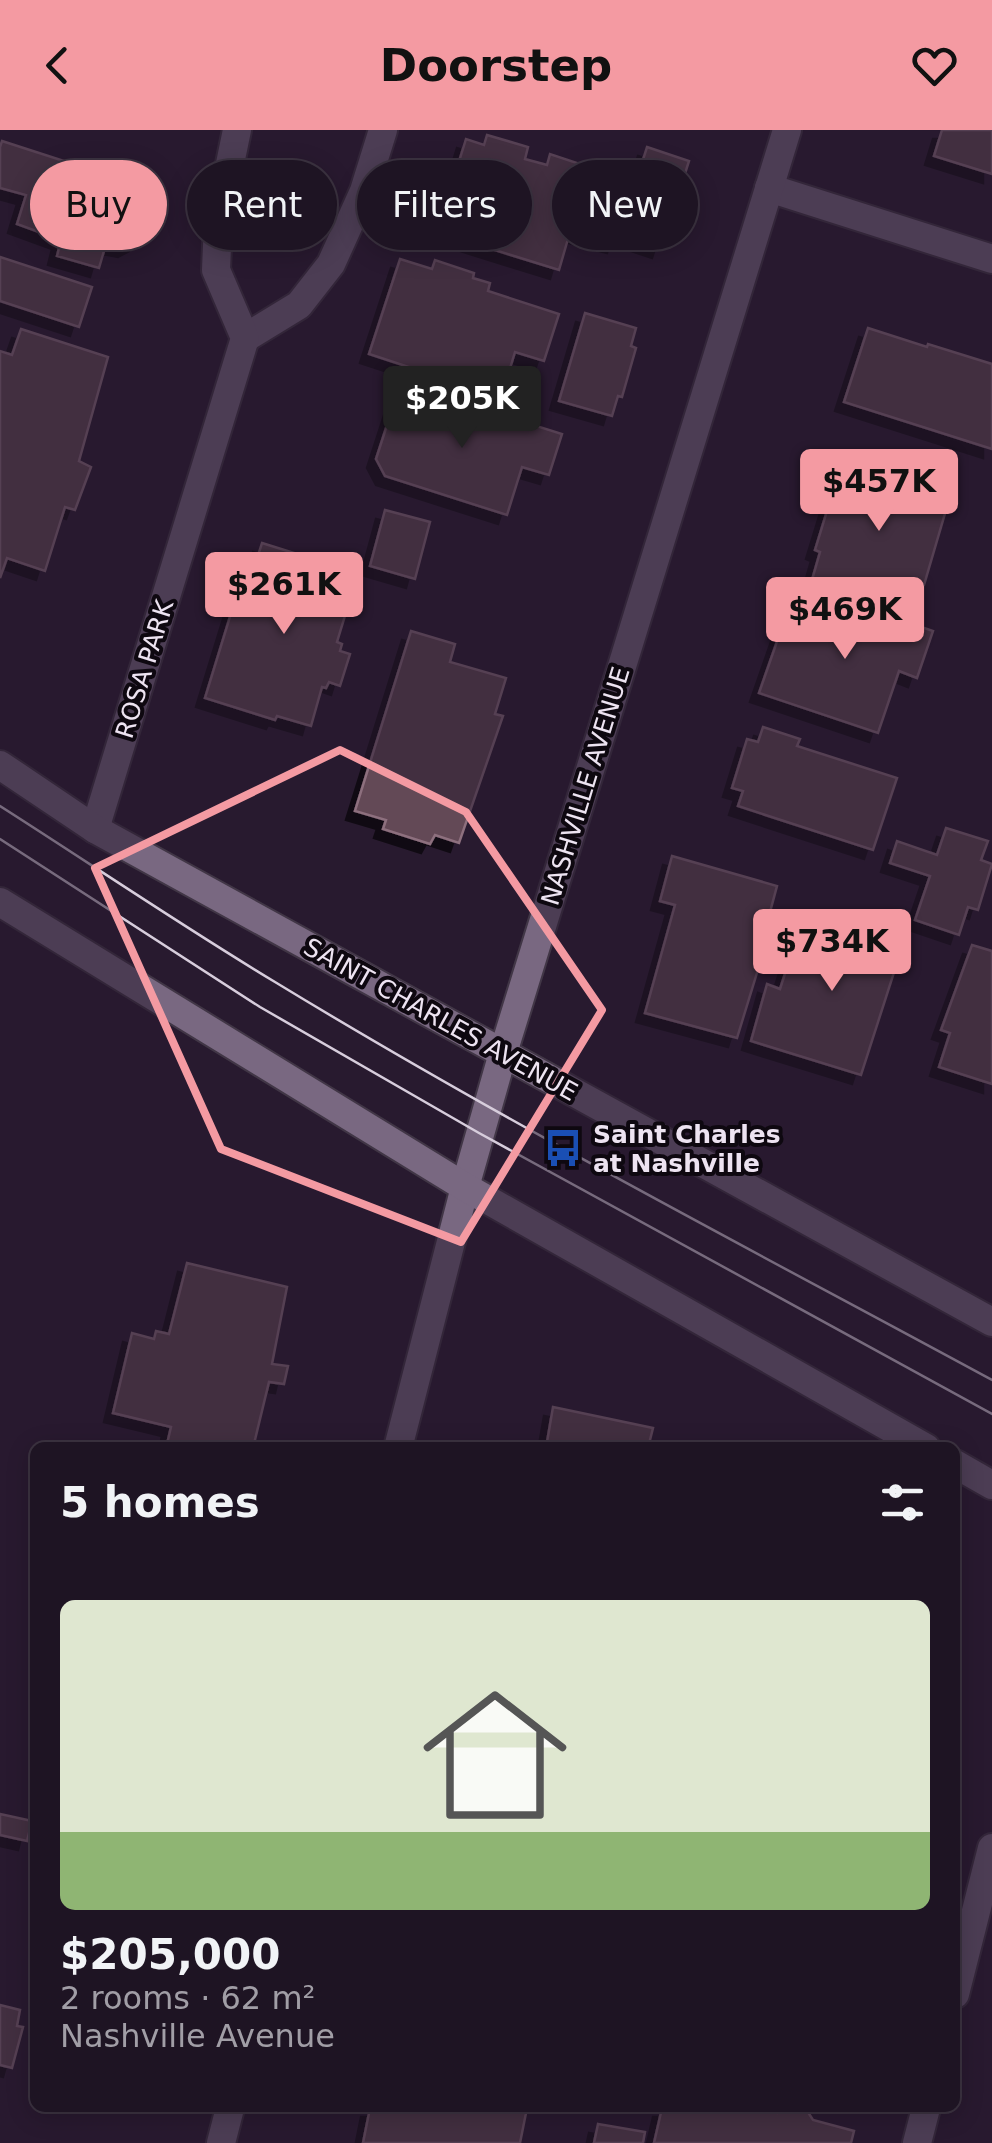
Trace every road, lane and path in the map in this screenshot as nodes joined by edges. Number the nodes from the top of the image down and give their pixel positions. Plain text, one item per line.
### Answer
1 (238, 130) edge
2 (383, 130) edge
3 (787, 130) edge
4 (768, 188) junction
5 (992, 259) edge
6 (245, 338) junction
7 (0, 765) edge
8 (95, 829) junction
9 (0, 902) edge
10 (503, 1053) junction
11 (465, 1187) junction
12 (992, 1322) edge
13 (400, 1442) edge
14 (915, 1442) edge
15 (960, 1467) edge
16 (992, 1485) edge
17 (992, 1848) edge
18 (960, 1974) edge
19 (229, 2112) edge
20 (925, 2112) edge
21 (222, 2143) edge
22 (918, 2143) edge

1 - 6 street
2 - 6 street
3 - 4 street, NASHVILLE AVENUE
4 - 5 street
4 - 10 street, NASHVILLE AVENUE
6 - 8 street, ROSA PARK
7 - 8 street, SAINT CHARLES AVENUE
8 - 10 street, SAINT CHARLES AVENUE
9 - 11 street
10 - 11 street, NASHVILLE AVENUE
10 - 12 street, SAINT CHARLES AVENUE
11 - 13 street, NASHVILLE AVENUE
11 - 14 street
15 - 16 street
17 - 18 street
19 - 21 street
20 - 22 street

